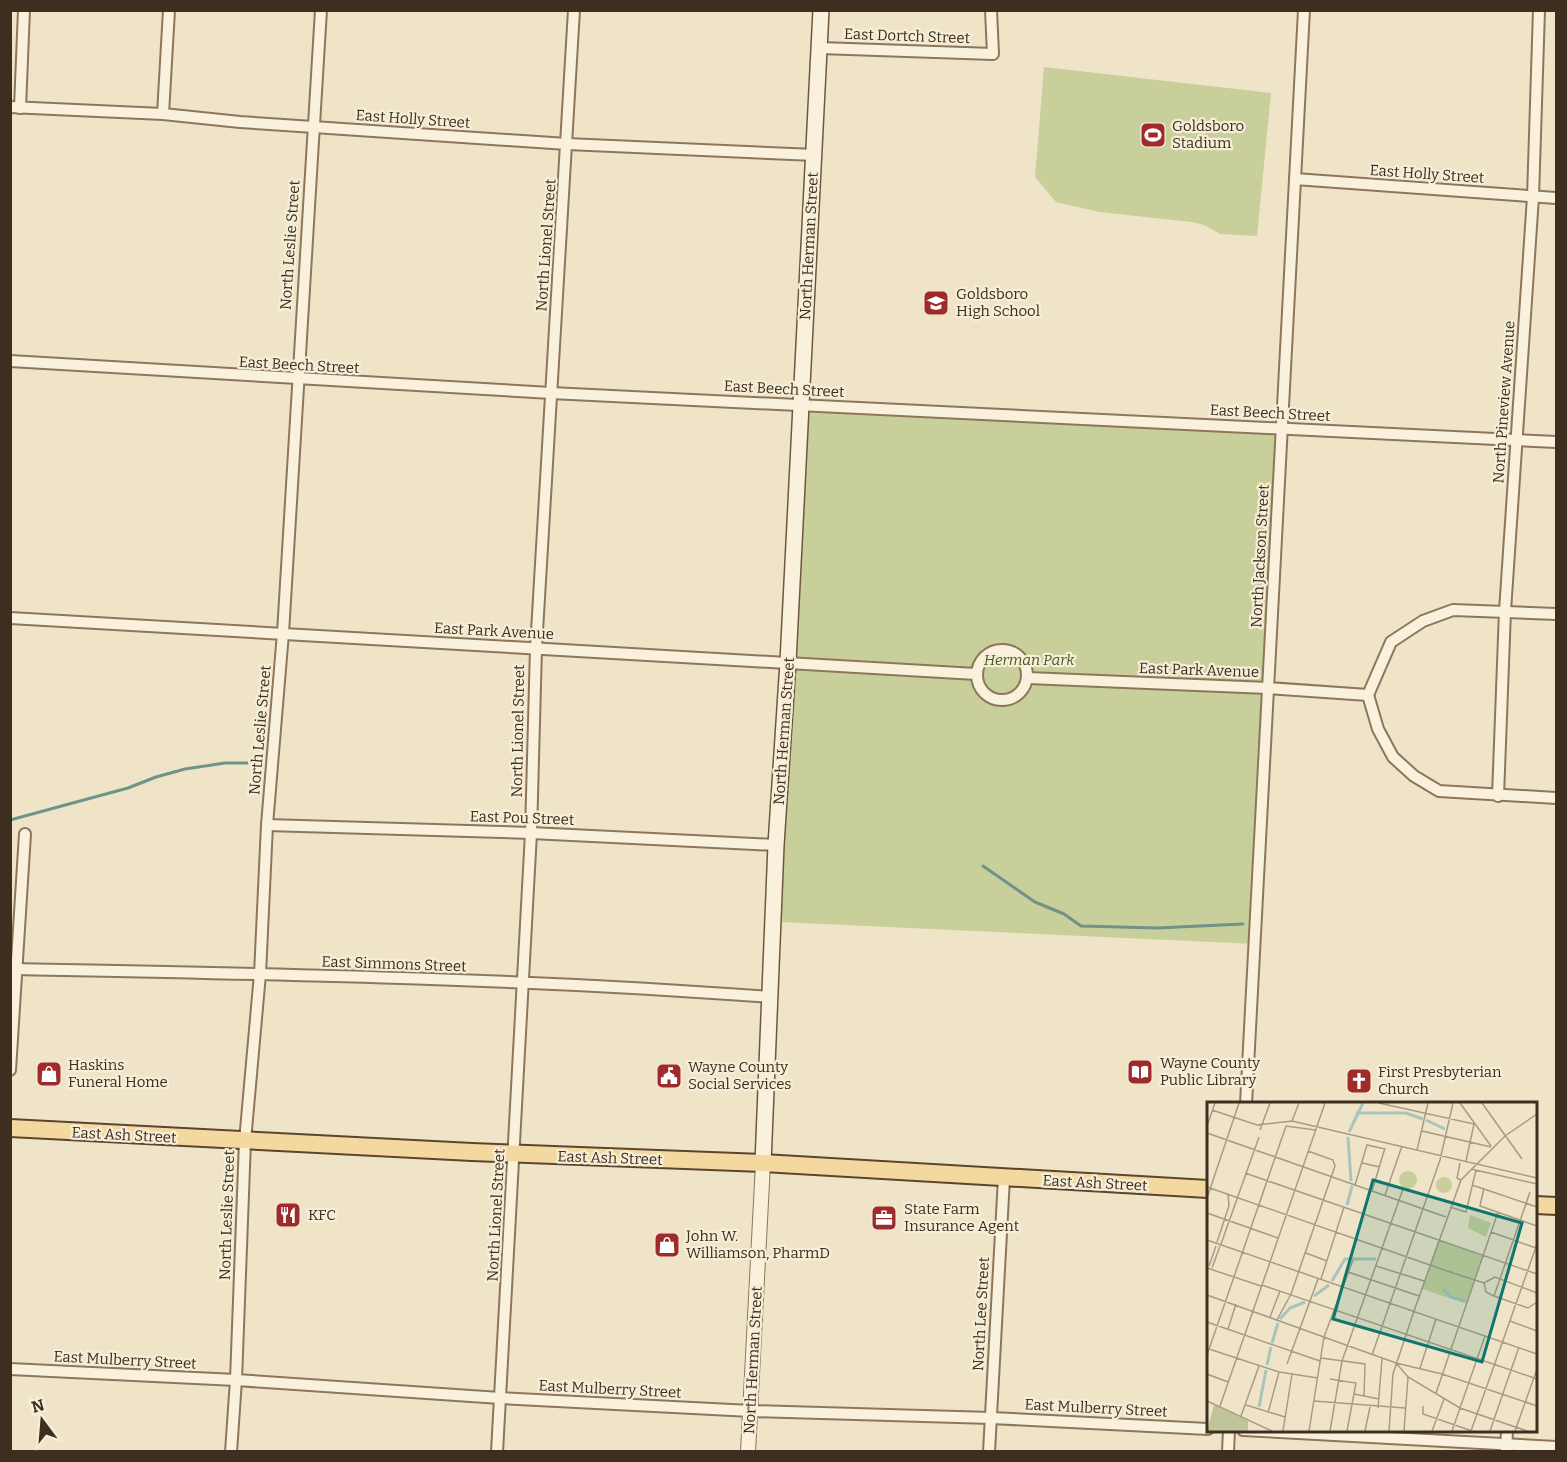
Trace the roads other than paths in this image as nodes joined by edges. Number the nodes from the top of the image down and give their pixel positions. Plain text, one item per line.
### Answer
1 (24, 10) edge
2 (169, 10) edge
3 (321, 10) edge
4 (574, 10) edge
5 (821, 10) edge
6 (992, 10) edge
7 (1304, 10) edge
8 (1539, 10) edge
9 (819, 48) junction
10 (15, 107) edge
11 (163, 114) junction
12 (313, 127) junction
13 (567, 144) junction
14 (814, 155) junction
15 (1295, 179) junction
16 (1533, 197) junction
17 (1557, 198) edge
18 (10, 361) edge
19 (297, 380) junction
20 (551, 393) junction
21 (800, 405) junction
22 (1282, 429) junction
23 (1517, 440) junction
24 (1557, 442) edge
25 (1505, 611) junction
26 (1557, 614) edge
27 (10, 618) edge
28 (283, 633) junction
29 (536, 648) junction
30 (788, 662) junction
31 (976, 674) junction
32 (1028, 678) junction
33 (1268, 688) junction
34 (1368, 695) junction
35 (1498, 796) junction
36 (1557, 798) edge
37 (267, 825) junction
38 (531, 833) junction
39 (25, 834) dead end
40 (776, 845) junction
41 (16, 969) junction
42 (260, 974) junction
43 (523, 983) junction
44 (770, 998) junction
45 (10, 1070) edge
46 (1246, 1102) edge
47 (10, 1128) edge
48 (244, 1141) junction
49 (514, 1154) junction
50 (763, 1163) junction
51 (1004, 1178) junction
52 (1207, 1189) edge
53 (1537, 1205) edge
54 (1557, 1206) edge
55 (10, 1369) edge
56 (236, 1380) junction
57 (500, 1398) junction
58 (751, 1411) junction
59 (991, 1418) junction
60 (1207, 1429) edge
61 (1229, 1432) edge
62 (1258, 1432) edge
63 (1507, 1432) edge
64 (1557, 1447) edge
65 (1506, 1448) edge
66 (231, 1452) edge
67 (497, 1452) edge
68 (748, 1452) edge
69 (989, 1452) edge
70 (1228, 1452) edge

1 - 10 street
2 - 11 street
3 - 12 street, North Leslie Street
4 - 13 street, North Lionel Street
5 - 9 main road, North Herman Street
6 - 9 street, East Dortch Street
7 - 15 street, North Jackson Street
8 - 16 street, North Pineview Avenue
9 - 14 main road, North Herman Street
10 - 11 street, East Holly Street
11 - 12 street, East Holly Street
12 - 13 street, East Holly Street
12 - 19 street, North Leslie Street
13 - 14 street, East Holly Street
13 - 20 street, North Lionel Street
14 - 21 main road, North Herman Street
15 - 16 street, East Holly Street
15 - 22 street, North Jackson Street
16 - 17 street, East Holly Street
16 - 23 street, North Pineview Avenue
18 - 19 street, East Beech Street
19 - 20 street, East Beech Street
19 - 28 street, North Leslie Street
20 - 21 street, East Beech Street
20 - 29 street, North Lionel Street
21 - 22 street, East Beech Street
21 - 30 main road, North Herman Street
22 - 23 street, East Beech Street
22 - 33 street, North Jackson Street
23 - 24 street, East Beech Street
23 - 25 street, North Pineview Avenue
25 - 26 street
25 - 34 street
25 - 35 street, North Pineview Avenue
27 - 28 street, East Park Avenue
28 - 29 street, East Park Avenue
28 - 37 street, North Leslie Street
29 - 30 street, East Park Avenue
29 - 38 street, North Lionel Street
30 - 31 street, East Park Avenue
30 - 40 main road, North Herman Street
31 - 32 street
31 - 32 street
32 - 33 street, East Park Avenue
33 - 34 street, East Park Avenue
33 - 46 street, North Jackson Street
34 - 35 street
35 - 36 street
37 - 38 street, East Pou Street
37 - 42 street, North Leslie Street
38 - 40 street, East Pou Street
38 - 43 street, North Lionel Street
39 - 41 street
40 - 44 main road, North Herman Street
41 - 42 street, East Simmons Street
41 - 45 street
42 - 43 street, East Simmons Street
42 - 48 street, North Leslie Street
43 - 44 street, East Simmons Street
43 - 49 street, North Lionel Street
44 - 50 main road, North Herman Street
47 - 48 main road, East Ash Street
48 - 49 main road, East Ash Street
48 - 56 street, North Leslie Street
49 - 50 main road, East Ash Street
49 - 57 street, North Lionel Street
50 - 51 main road, East Ash Street
50 - 58 street, North Herman Street
51 - 52 main road, East Ash Street
51 - 59 street, North Lee Street
53 - 54 main road
55 - 56 street, East Mulberry Street
56 - 57 street, East Mulberry Street
56 - 66 street, North Leslie Street
57 - 58 street, East Mulberry Street
57 - 67 street, North Lionel Street
58 - 59 street, East Mulberry Street
58 - 68 street, North Herman Street
59 - 60 street, East Mulberry Street
59 - 69 street, North Lee Street
61 - 70 street
62 - 65 street
63 - 65 street
64 - 65 street

